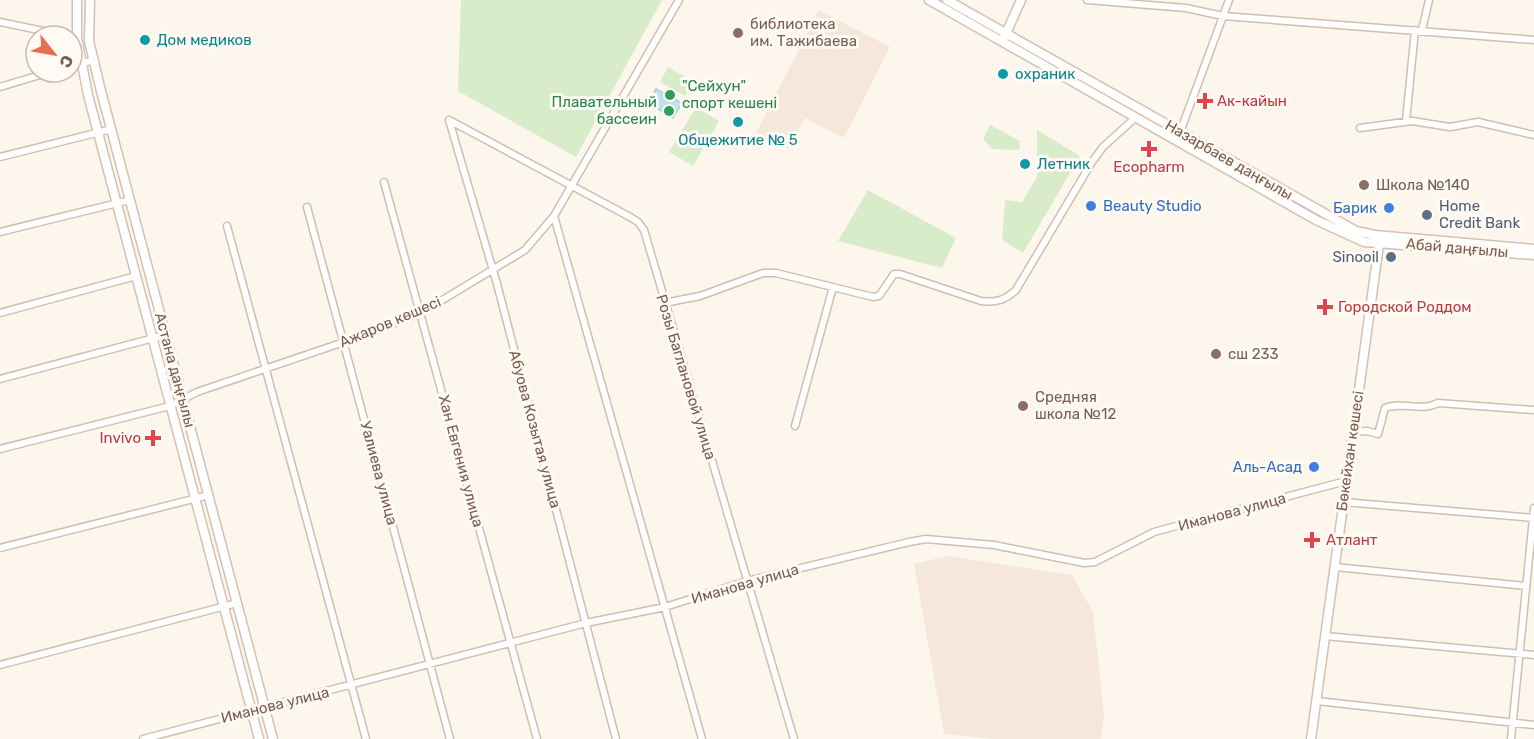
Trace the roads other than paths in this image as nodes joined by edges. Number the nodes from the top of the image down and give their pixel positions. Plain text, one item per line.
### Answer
1 (77, 0) edge
2 (90, 0) edge
3 (679, 0) edge
4 (929, 0) edge
5 (947, 0) edge
6 (1021, 0) edge
7 (1087, 0) edge
8 (1228, 0) edge
9 (1429, 0) edge
10 (1223, 16) junction
11 (0, 22) edge
12 (74, 24) edge
13 (24, 27) edge
14 (1419, 30) junction
15 (1004, 38) junction
16 (84, 40) edge
17 (1534, 40) edge
18 (89, 41) junction
19 (94, 60) junction
20 (84, 62) edge
21 (24, 80) edge
22 (82, 84) edge
23 (0, 87) edge
24 (1135, 118) junction
25 (449, 120) joint
26 (1406, 122) junction
27 (1360, 128) dead end
28 (112, 129) junction
29 (98, 132) junction
30 (1180, 132) junction
31 (1534, 135) edge
32 (1176, 141) junction
33 (0, 157) edge
34 (384, 182) dead end
35 (570, 186) junction
36 (130, 200) junction
37 (117, 203) junction
38 (307, 207) dead end
39 (554, 216) junction
40 (227, 226) dead end
41 (0, 232) edge
42 (1380, 239) junction
43 (1534, 249) edge
44 (1534, 255) edge
45 (492, 272) junction
46 (136, 276) junction
47 (833, 287) junction
48 (664, 303) junction
49 (0, 313) edge
50 (421, 313) junction
51 (165, 335) junction
52 (152, 339) junction
53 (344, 342) junction
54 (264, 370) junction
55 (0, 379) edge
56 (183, 399) junction
57 (170, 406) junction
58 (1534, 410) edge
59 (795, 426) dead end
60 (1353, 432) junction
61 (0, 449) edge
62 (1346, 481) junction
63 (209, 495) junction
64 (195, 497) junction
65 (1344, 502) junction
66 (1534, 508) edge
67 (1534, 518) edge
68 (0, 548) edge
69 (1335, 567) junction
70 (747, 581) junction
71 (1526, 586) junction
72 (237, 603) junction
73 (224, 607) junction
74 (665, 607) junction
75 (586, 623) junction
76 (1325, 636) junction
77 (510, 644) junction
78 (1520, 654) junction
79 (1534, 655) edge
80 (0, 665) edge
81 (430, 666) junction
82 (351, 686) junction
83 (1317, 701) junction
84 (266, 708) junction
85 (252, 710) junction
86 (1513, 723) junction
87 (1534, 725) edge
88 (143, 739) edge
89 (259, 739) edge
90 (273, 739) edge
91 (366, 739) edge
92 (450, 739) edge
93 (537, 739) edge
94 (616, 739) edge
95 (702, 739) edge
96 (794, 739) edge
97 (1311, 739) edge
98 (1511, 739) edge

1 - 12 street, Астана даңғылы
2 - 18 street, Астана даңғылы
3 - 35 street, Ажаров көшесі
4 - 15 street, Назарбаев даңғылы
5 - 15 street, Назарбаев даңғылы
6 - 15 street
7 - 10 street
8 - 10 street
9 - 14 street
10 - 14 street
10 - 30 street
11 - 13 street
14 - 17 street
14 - 26 street
15 - 24 street, Назарбаев даңғылы
15 - 30 street, Назарбаев даңғылы
16 - 18 street
18 - 19 street, Астана даңғылы
19 - 20 street
19 - 28 street, Астана даңғылы
21 - 23 street
22 - 29 street, Астана даңғылы
24 - 32 street, Назарбаев даңғылы
24 - 47 street
25 - 35 street, Розы Баглановой улица
25 - 45 street, Абуова Козытая улица
26 - 27 street
26 - 31 street
28 - 29 street
28 - 36 street, Астана даңғылы
29 - 33 street
29 - 37 street, Астана даңғылы
30 - 32 street
30 - 42 street, Назарбаев даңғылы
32 - 42 street, Назарбаев даңғылы
34 - 50 street, Хан Евгения улица
35 - 39 street, Ажаров көшесі
35 - 48 street, Розы Баглановой улица
36 - 37 street
36 - 51 street, Астана даңғылы
37 - 41 street
37 - 46 street, Астана даңғылы
38 - 53 street, Уалиева улица
39 - 45 street, Ажаров көшесі
39 - 74 street
40 - 54 street
42 - 43 street, Назарбаев даңғылы
42 - 44 street, Абай даңғылы
42 - 60 street, Бөкейхан көшесі
45 - 50 street, Ажаров көшесі
45 - 75 street, Абуова Козытая улица
46 - 49 street
46 - 52 street, Астана даңғылы
47 - 48 street
47 - 59 street
48 - 70 street, Розы Баглановой улица
50 - 53 street, Ажаров көшесі
50 - 77 street, Хан Евгения улица
51 - 52 street
51 - 56 street, Астана даңғылы
52 - 55 street
52 - 57 street, Астана даңғылы
53 - 54 street, Ажаров көшесі
53 - 81 street, Уалиева улица
54 - 56 street, Ажаров көшесі
54 - 82 street
56 - 57 street, Ажаров көшесі
56 - 63 street, Астана даңғылы
57 - 61 street, Ажаров көшесі
57 - 64 street, Астана даңғылы
58 - 60 street
60 - 62 street, Бөкейхан көшесі
62 - 65 street, Бөкейхан көшесі
62 - 70 street, Иманова улица
63 - 64 street
63 - 72 street, Астана даңғылы
64 - 68 street
64 - 73 street, Астана даңғылы
65 - 67 street
65 - 69 street, Бөкейхан көшесі
66 - 67 street
67 - 71 street
69 - 71 street
69 - 76 street, Бөкейхан көшесі
70 - 74 street, Иманова улица
70 - 96 street, Розы Баглановой улица
71 - 78 street
72 - 73 street
72 - 84 street, Астана даңғылы
73 - 80 street
73 - 85 street, Астана даңғылы
74 - 75 street, Иманова улица
74 - 95 street
75 - 77 street, Иманова улица
75 - 94 street, Абуова Козытая улица
76 - 78 street
76 - 83 street, Бөкейхан көшесі
77 - 81 street, Иманова улица
77 - 93 street, Хан Евгения улица
78 - 79 street
78 - 86 street
81 - 82 street, Иманова улица
81 - 92 street, Уалиева улица
82 - 84 street, Иманова улица
82 - 91 street
83 - 86 street
83 - 97 street, Бөкейхан көшесі
84 - 85 street, Иманова улица
84 - 90 street, Астана даңғылы
85 - 88 street, Иманова улица
85 - 89 street, Астана даңғылы
86 - 87 street
86 - 98 street

